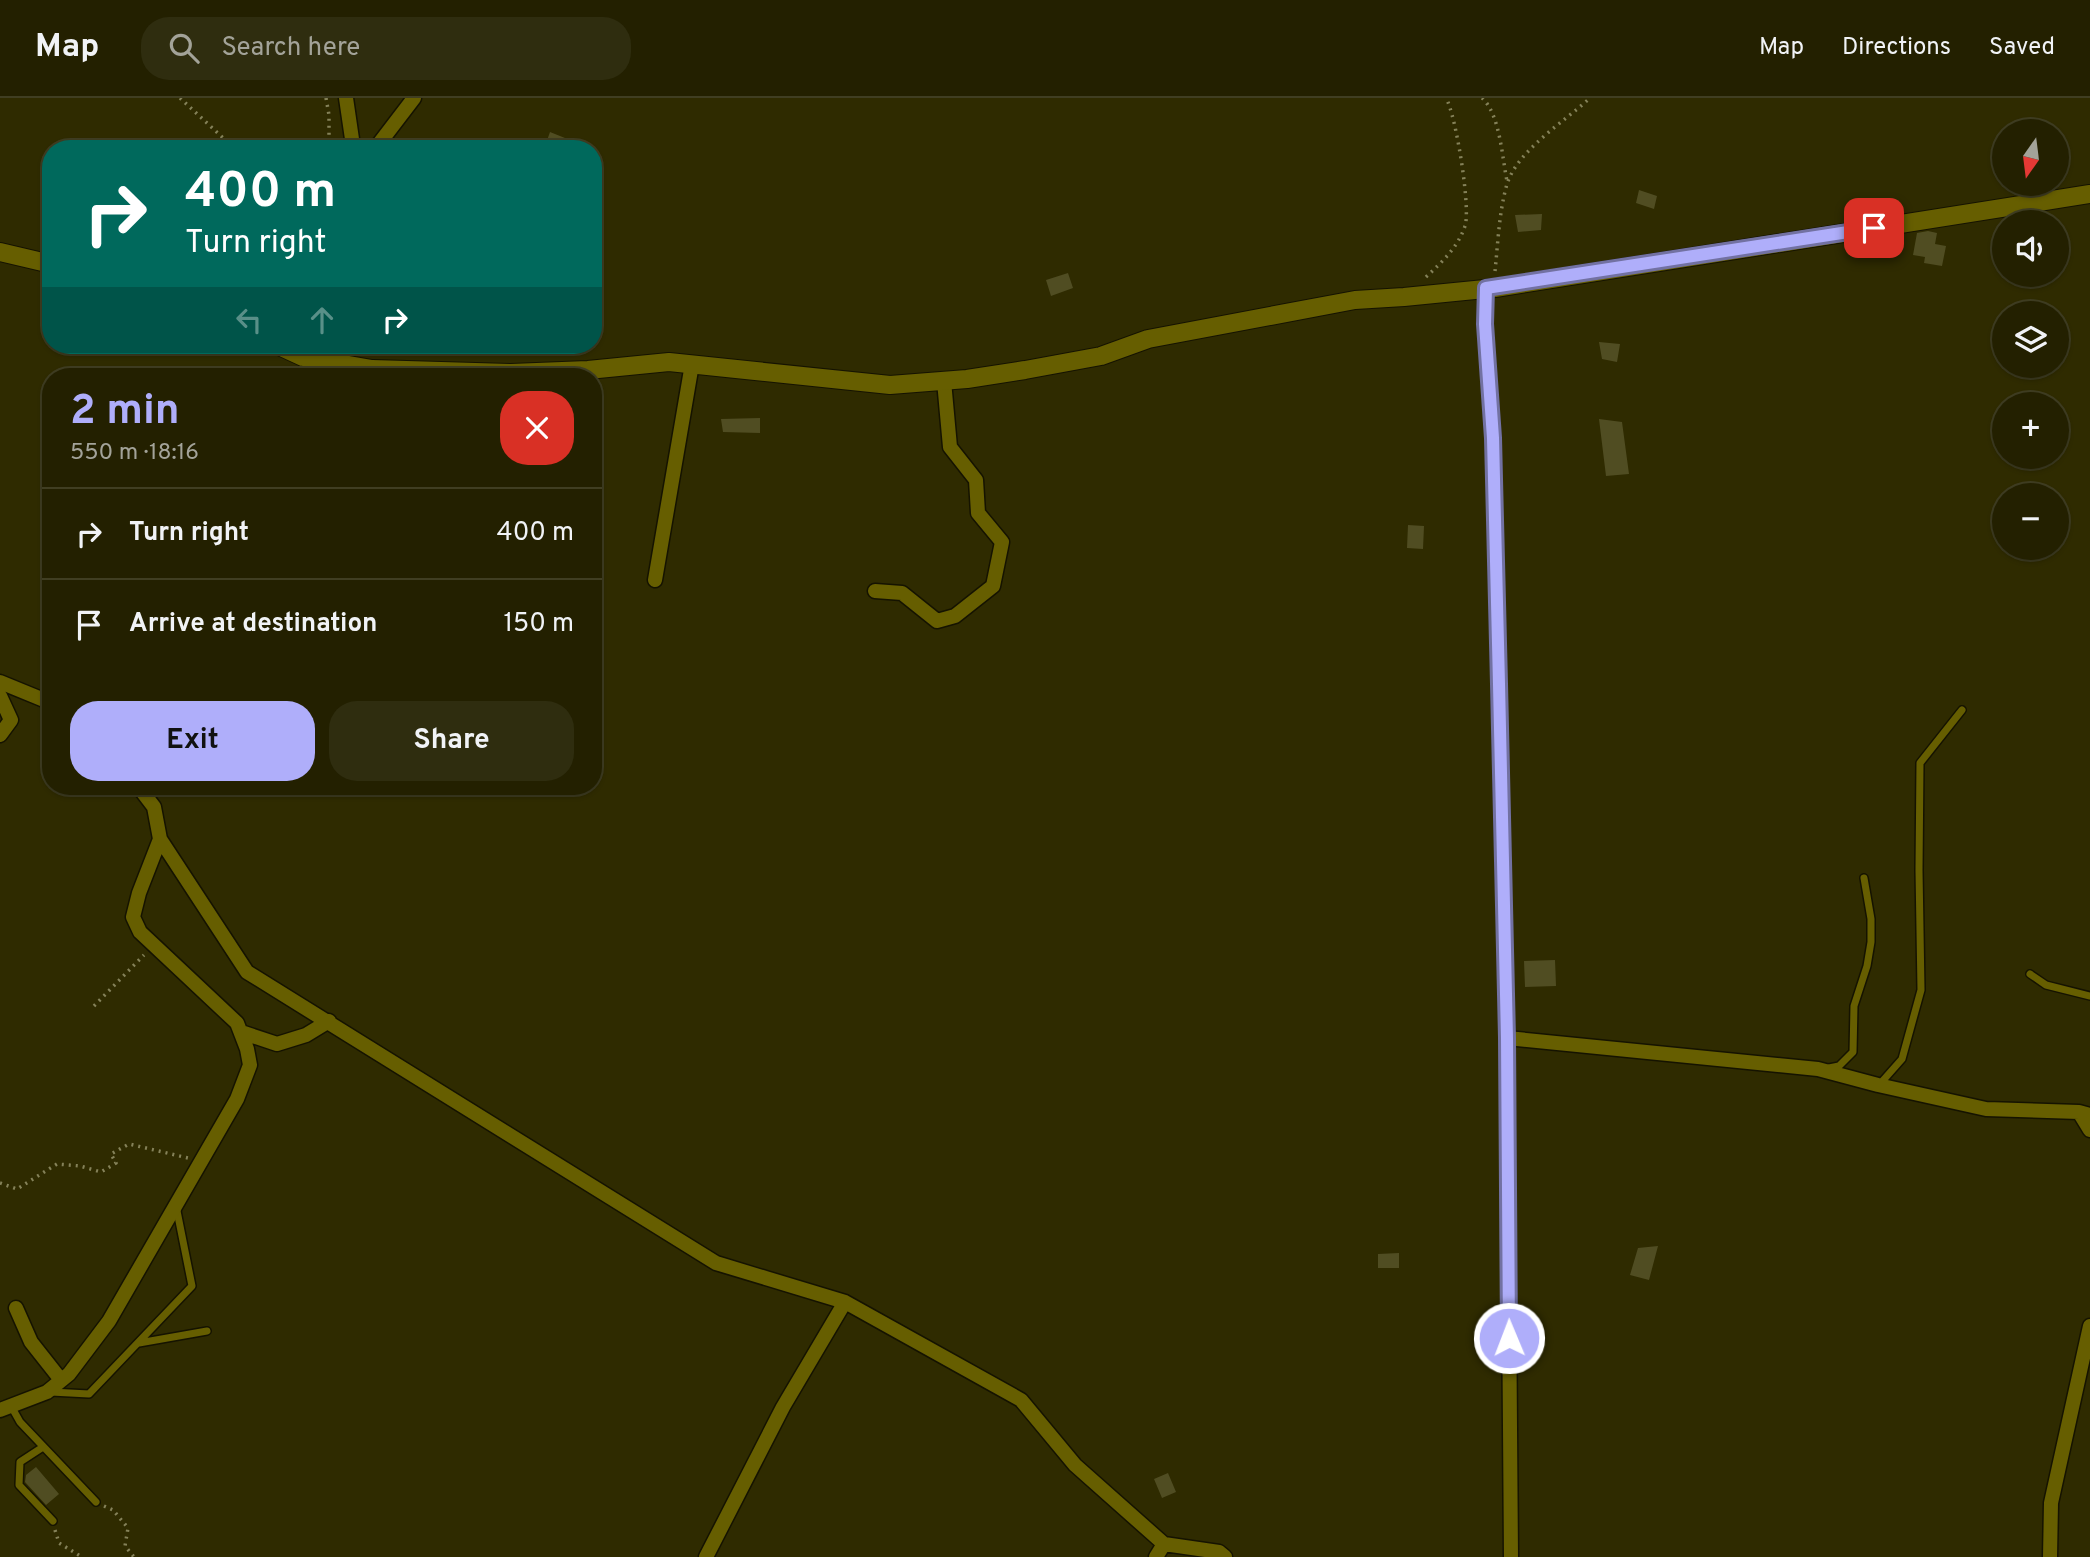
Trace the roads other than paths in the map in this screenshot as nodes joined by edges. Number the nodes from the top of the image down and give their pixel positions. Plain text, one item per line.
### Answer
1 (346, 98) edge
2 (414, 98) edge
3 (352, 140) edge
4 (382, 140) edge
5 (2090, 194) edge
6 (0, 252) edge
7 (42, 262) edge
8 (1491, 288) junction
9 (315, 354) edge
10 (692, 364) junction
11 (368, 368) edge
12 (602, 369) edge
13 (944, 381) junction
14 (655, 580) dead end
15 (875, 591) dead end
16 (0, 682) edge
17 (0, 696) edge
18 (42, 699) edge
19 (1962, 710) dead end
20 (0, 735) edge
21 (145, 795) edge
22 (160, 839) junction
23 (1864, 877) dead end
24 (2030, 974) dead end
25 (2090, 996) edge
26 (329, 1021) junction
27 (240, 1032) junction
28 (1507, 1038) junction
29 (1818, 1069) junction
30 (1878, 1085) junction
31 (2084, 1113) edge
32 (2090, 1130) edge
33 (176, 1205) junction
34 (845, 1302) junction
35 (16, 1308) dead end
36 (2090, 1326) edge
37 (207, 1331) dead end
38 (137, 1343) junction
39 (61, 1380) junction
40 (47, 1392) junction
41 (5, 1408) edge
42 (43, 1447) junction
43 (96, 1502) road end
44 (53, 1521) road end
45 (1160, 1551) edge
46 (706, 1557) edge
47 (1225, 1557) edge
48 (1511, 1557) edge
49 (2050, 1557) edge

1 - 3 street
2 - 4 street
5 - 8 street
6 - 7 street
8 - 13 street
8 - 28 street
9 - 11 street
10 - 12 street
10 - 13 street
10 - 14 street
13 - 15 street
16 - 18 street
17 - 20 street
19 - 30 lane
21 - 22 street
22 - 26 street
22 - 27 street
23 - 29 lane
24 - 25 lane
26 - 27 street
26 - 34 street
27 - 33 street
28 - 29 street
28 - 48 street
29 - 30 street
30 - 31 street
31 - 32 street
33 - 38 lane
33 - 39 street
34 - 45 street
34 - 46 street
35 - 39 street
36 - 49 street
37 - 38 lane
38 - 40 lane
39 - 40 street
40 - 41 street
41 - 42 lane
42 - 43 lane
42 - 44 lane
45 - 47 street

